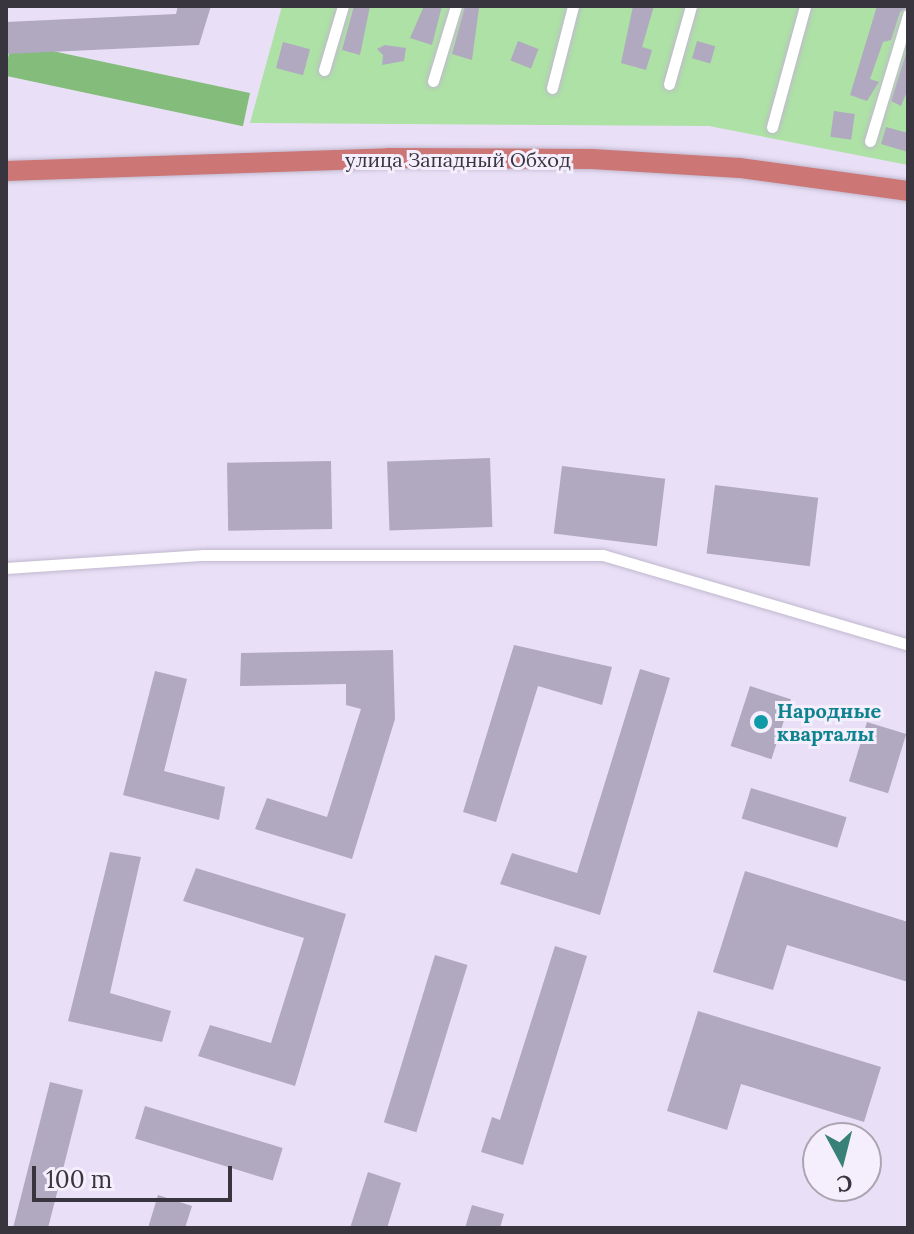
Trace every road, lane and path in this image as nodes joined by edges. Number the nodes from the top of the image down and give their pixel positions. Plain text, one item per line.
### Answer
1 (343, 6) edge
2 (456, 6) edge
3 (573, 6) edge
4 (691, 6) edge
5 (805, 6) edge
6 (908, 15) edge
7 (324, 70) dead end
8 (433, 81) dead end
9 (669, 84) dead end
10 (552, 88) dead end
11 (772, 127) dead end
12 (870, 141) dead end
13 (6, 160) edge
14 (78, 167) junction
15 (6, 171) edge
16 (908, 177) edge
17 (6, 185) edge
18 (908, 191) edge
19 (6, 568) edge
20 (908, 645) edge

1 - 7 street
2 - 8 street
3 - 10 street
4 - 9 street
5 - 11 street
6 - 12 street
13 - 16 highway, улица Западный Обход
14 - 15 highway, улица Западный Обход
14 - 17 highway
14 - 18 highway, улица Западный Обход
19 - 20 street

